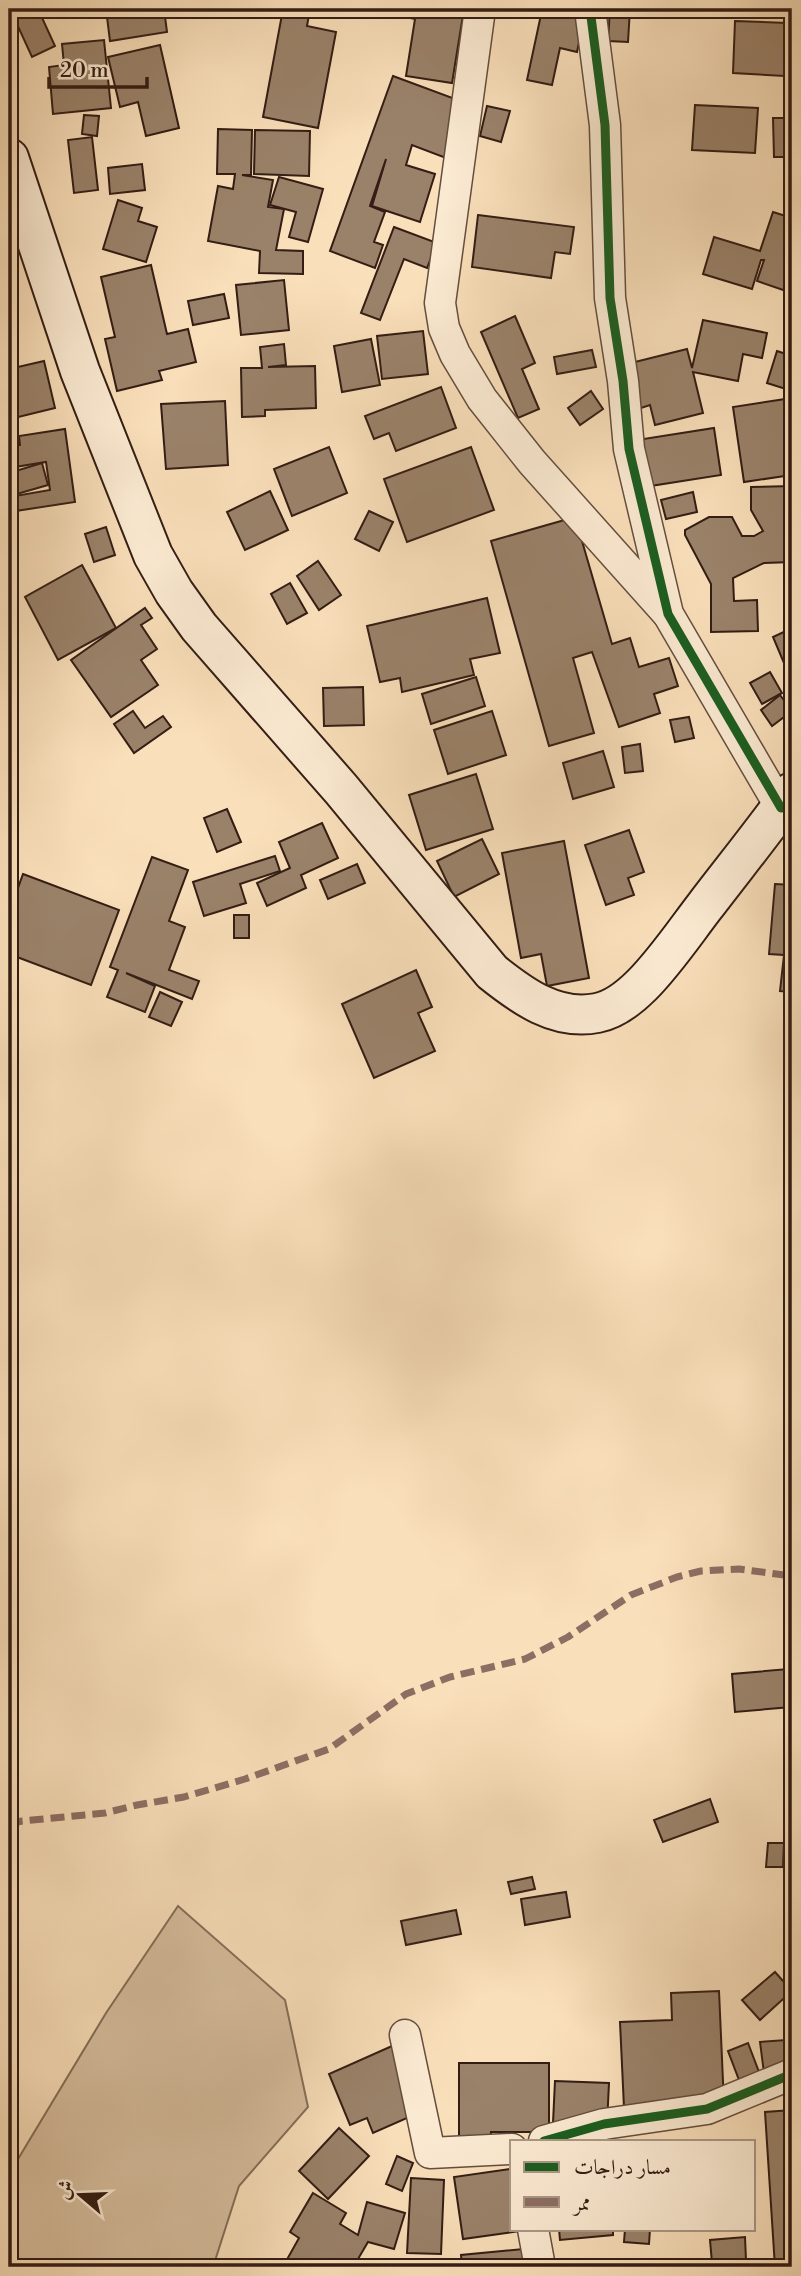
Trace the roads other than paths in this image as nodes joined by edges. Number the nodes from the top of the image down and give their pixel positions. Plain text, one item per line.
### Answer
1 (480, 9) edge
2 (590, 9) edge
3 (9, 158) edge
4 (668, 614) junction
5 (786, 800) edge
6 (405, 2035) dead end
7 (792, 2074) edge
8 (548, 2140) edge
9 (510, 2149) edge
10 (533, 2230) edge
11 (540, 2267) edge

1 - 4 street
2 - 4 street
3 - 5 main road
4 - 5 street
6 - 9 street
7 - 8 street
10 - 11 street

